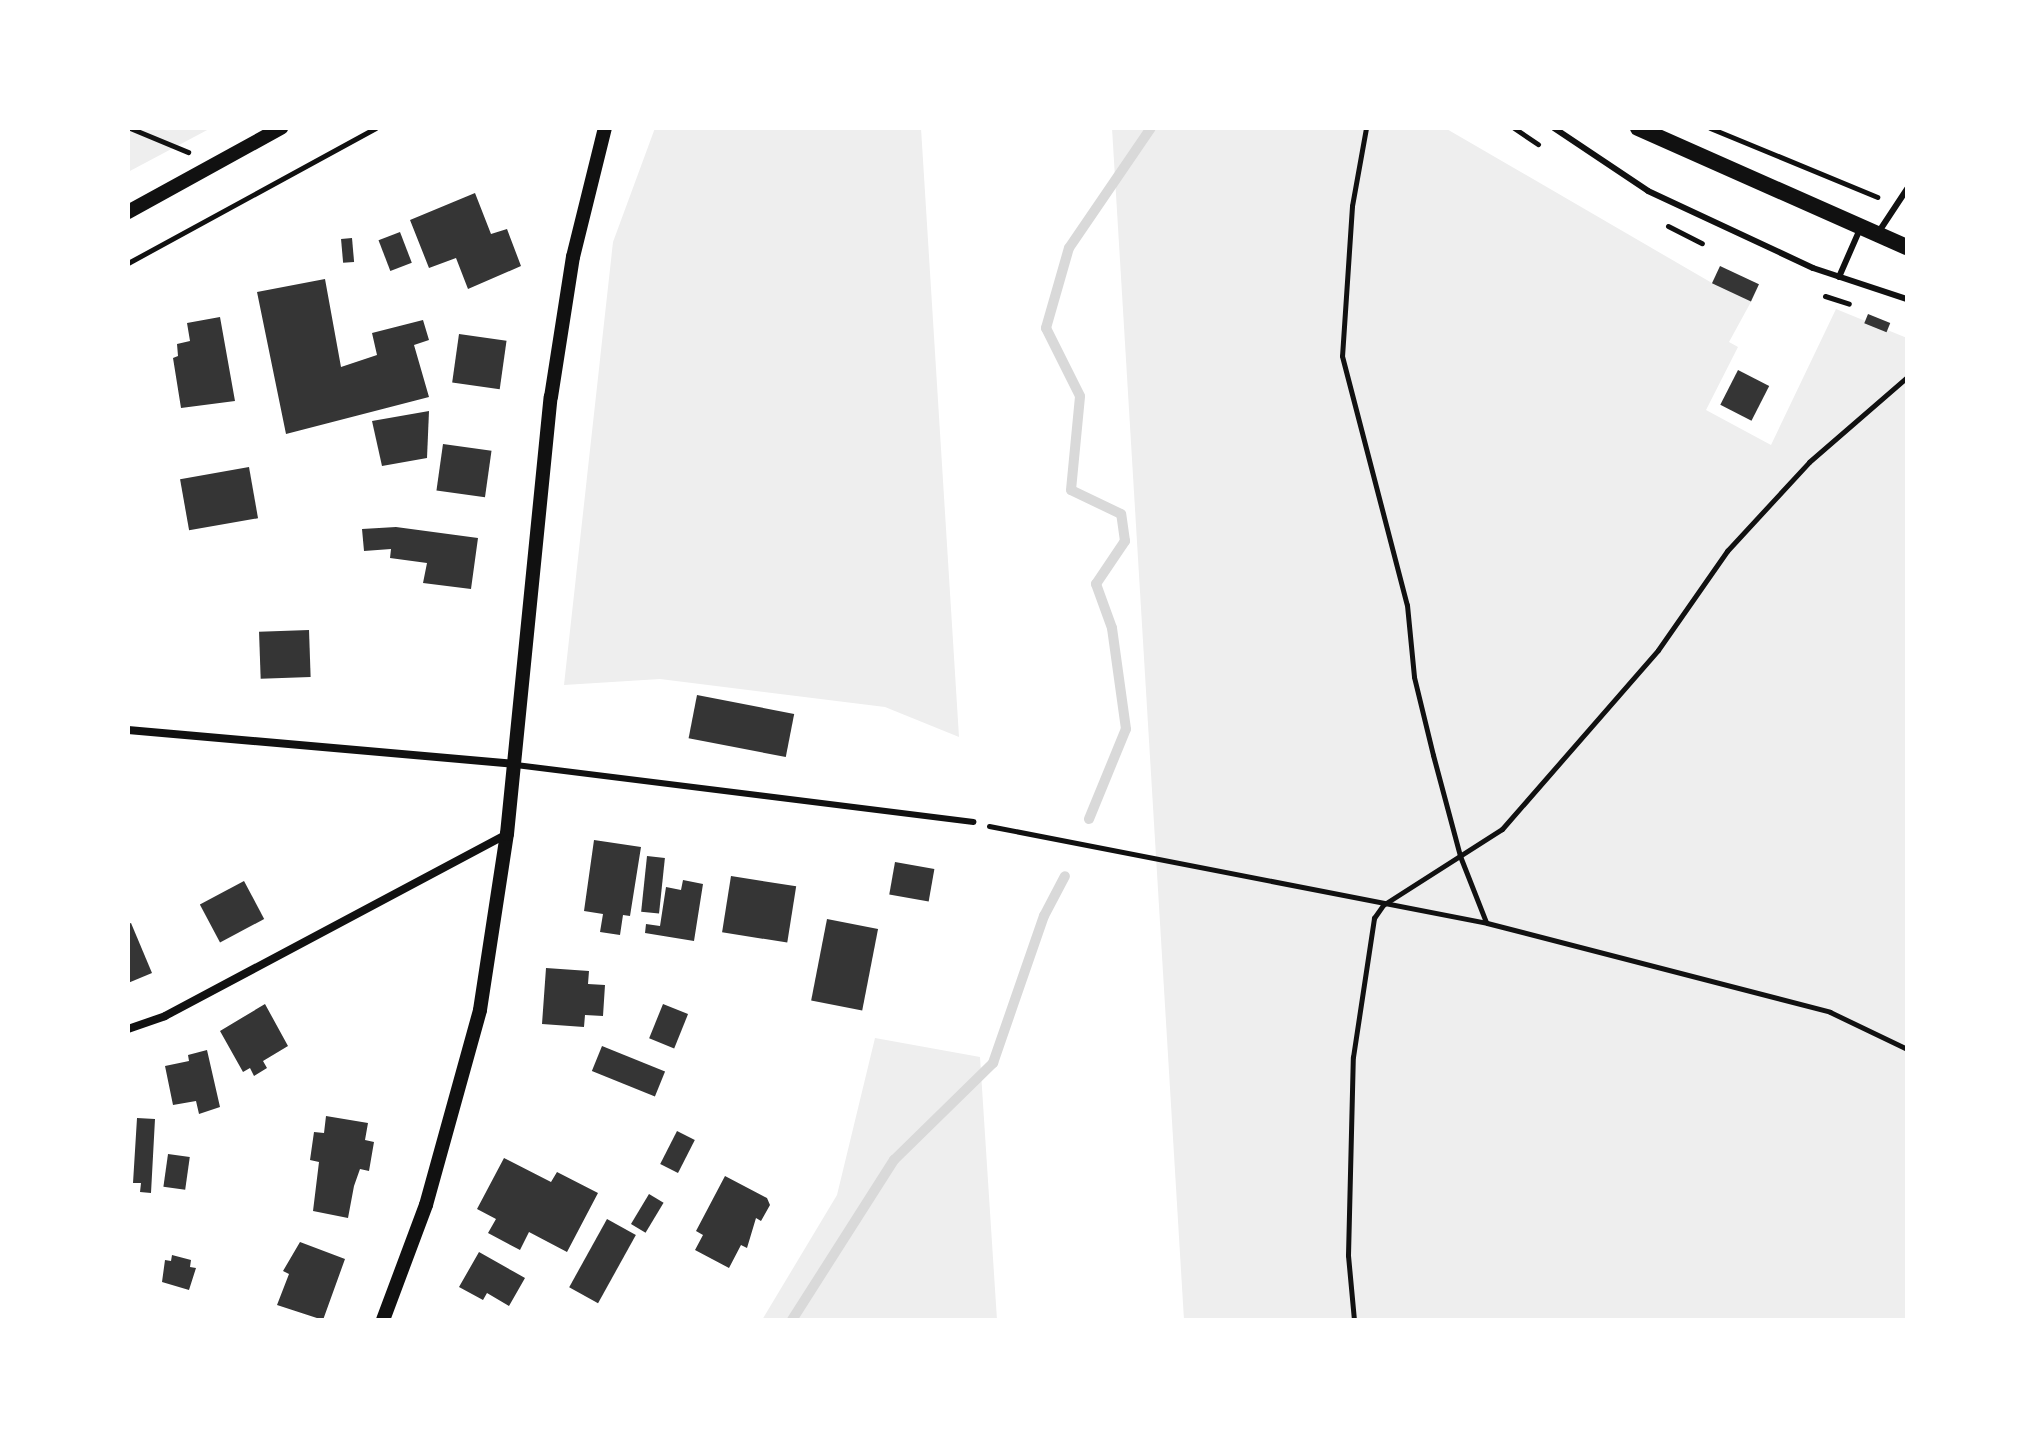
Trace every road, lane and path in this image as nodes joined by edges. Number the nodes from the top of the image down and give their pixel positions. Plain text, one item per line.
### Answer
1 (130, 128) edge
2 (281, 128) edge
3 (376, 128) edge
4 (605, 128) edge
5 (1366, 128) edge
6 (1554, 128) edge
7 (1638, 128) edge
8 (1710, 128) edge
9 (215, 163) junction
10 (1907, 189) edge
11 (1894, 205) junction
12 (128, 212) edge
13 (1861, 226) junction
14 (1877, 234) junction
15 (1907, 247) edge
16 (128, 263) edge
17 (1839, 277) junction
18 (1907, 299) edge
19 (1907, 377) edge
20 (128, 730) edge
21 (513, 764) junction
22 (973, 822) joint
23 (507, 834) junction
24 (1460, 856) junction
25 (1383, 905) junction
26 (1487, 923) junction
27 (128, 1029) edge
28 (1907, 1049) edge
29 (383, 1320) edge
30 (1354, 1320) edge

1 - 9 path
2 - 9 street
3 - 16 path
4 - 21 street
5 - 24 path
6 - 17 lane
7 - 13 main road
8 - 11 path
9 - 12 street
10 - 11 lane
11 - 14 lane
13 - 14 main road
13 - 17 lane
14 - 15 main road
17 - 18 lane
19 - 24 path
20 - 21 street
21 - 22 lane
21 - 23 street
22 - 25 path
23 - 27 street
23 - 29 street
24 - 25 path
24 - 26 path
25 - 26 path
25 - 30 path
26 - 28 path

